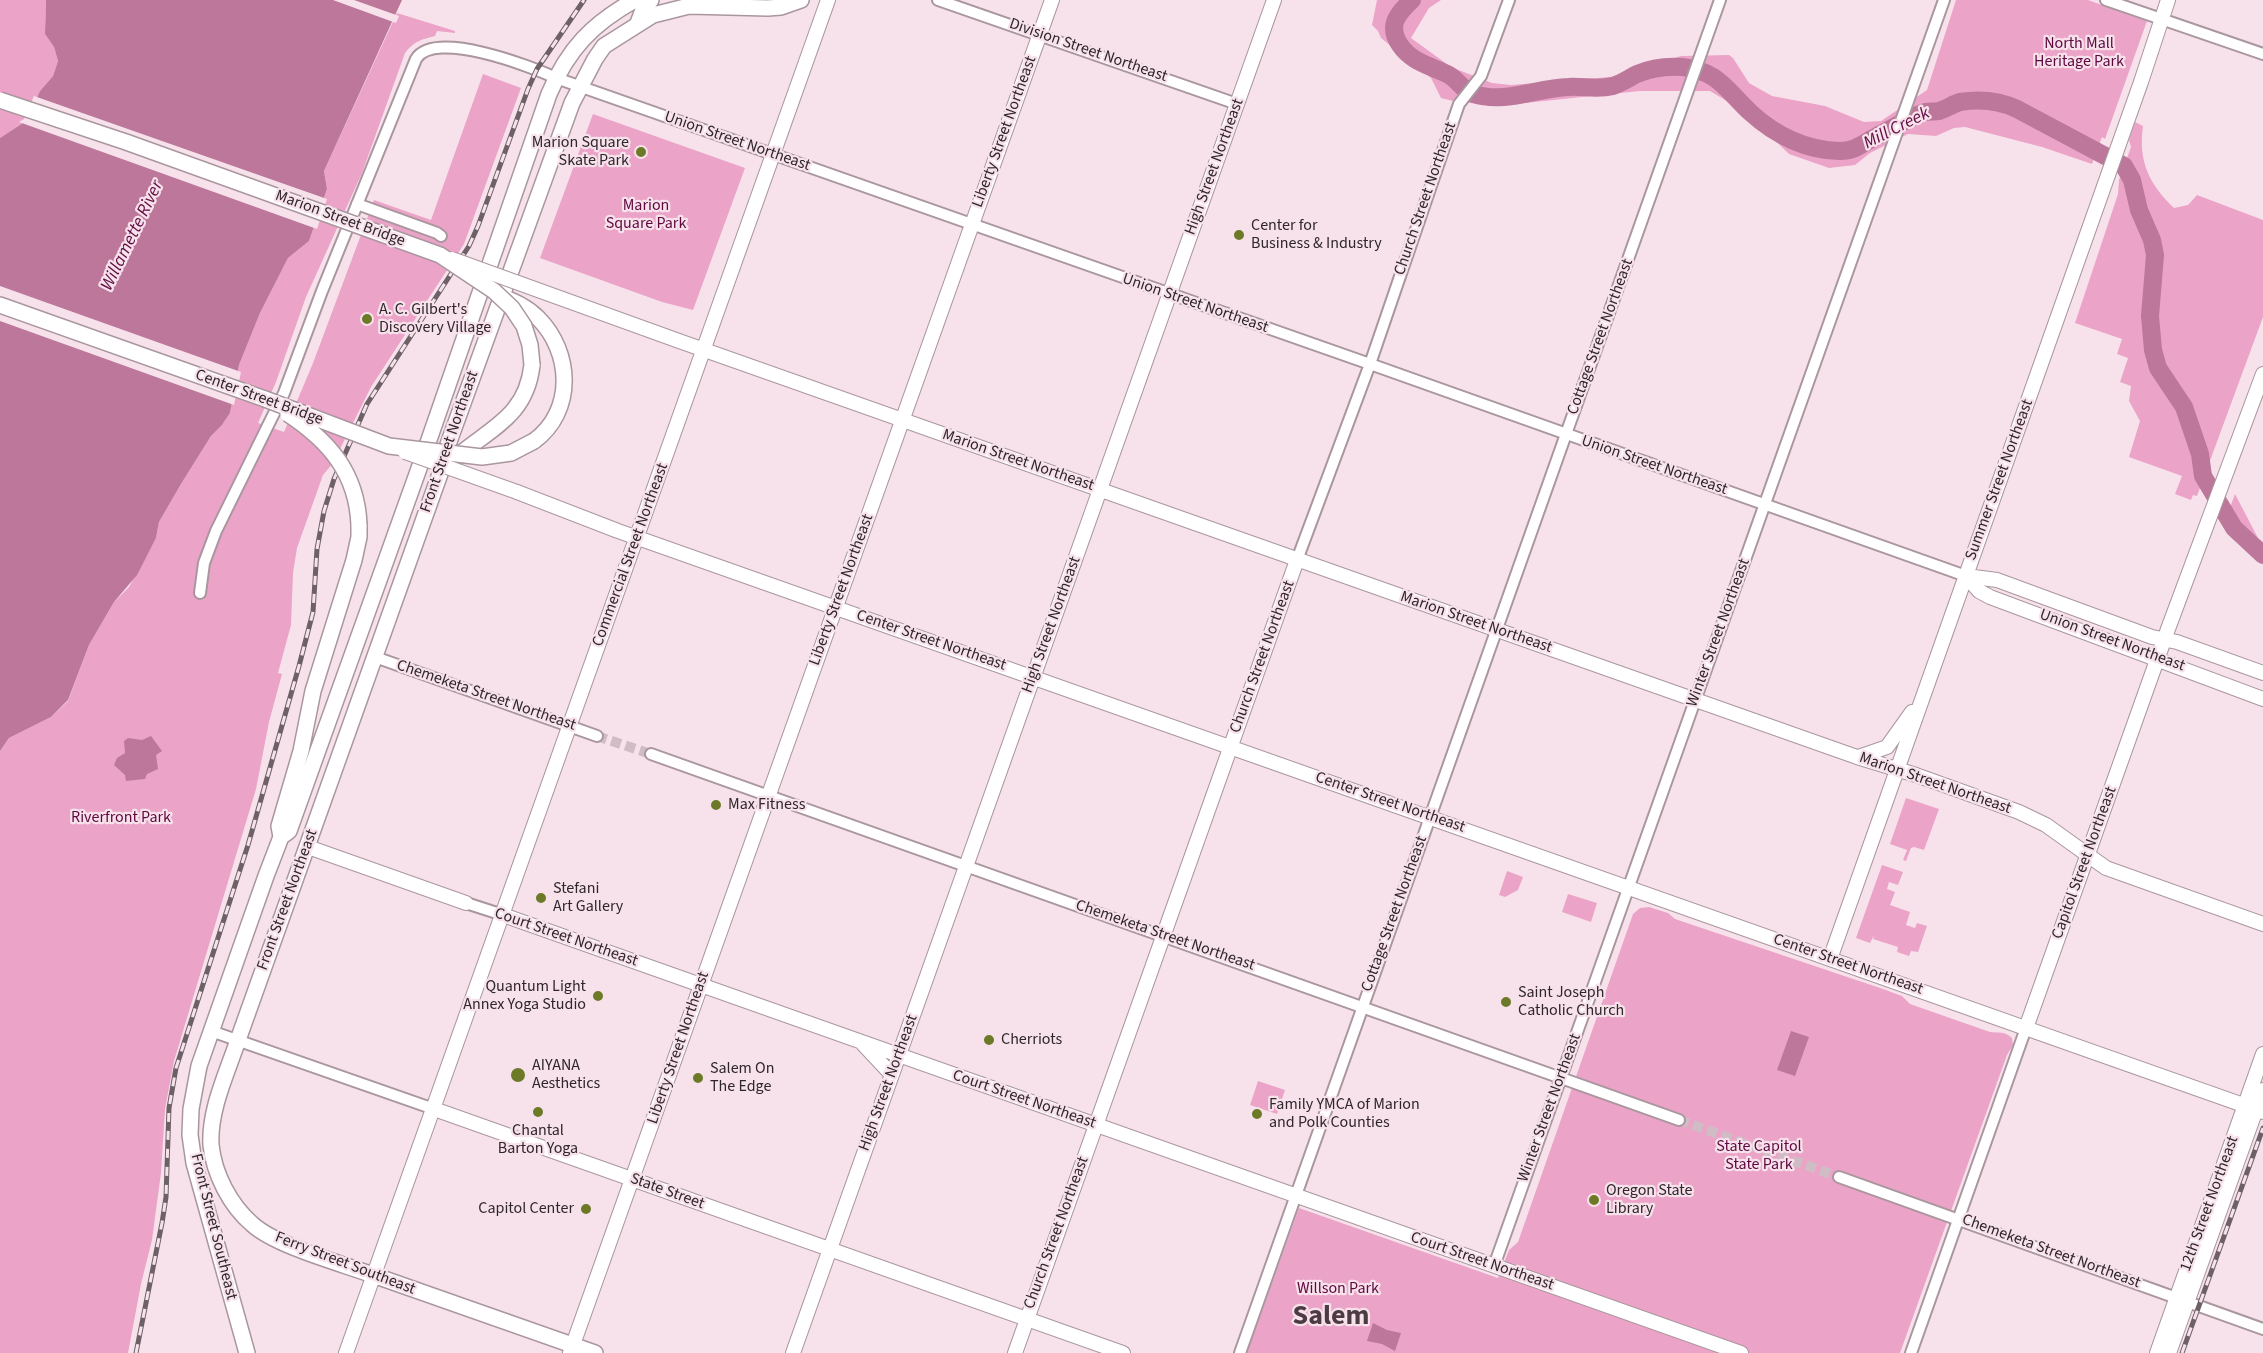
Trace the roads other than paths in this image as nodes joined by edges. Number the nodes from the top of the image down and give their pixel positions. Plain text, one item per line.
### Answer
1 (635, 0) edge
2 (651, 0) edge
3 (801, 0) edge
4 (828, 0) edge
5 (938, 0) edge
6 (1052, 0) edge
7 (1274, 0) edge
8 (1509, 0) edge
9 (1720, 0) edge
10 (1944, 0) edge
11 (2106, 0) edge
12 (2168, 0) edge
13 (2162, 19) junction
14 (638, 23) junction
15 (1040, 35) junction
16 (2263, 54) edge
17 (556, 78) junction
18 (579, 86) junction
19 (0, 100) edge
20 (1237, 104) junction
21 (773, 155) junction
22 (357, 204) junction
23 (972, 225) junction
24 (441, 236) dead end
25 (440, 255) junction
26 (1169, 295) junction
27 (501, 296) junction
28 (0, 305) edge
29 (679, 341) joint
30 (704, 350) junction
31 (1370, 364) junction
32 (2263, 374) edge
33 (2260, 389) edge
34 (265, 399) junction
35 (902, 420) junction
36 (1566, 435) junction
37 (389, 446) junction
38 (441, 471) junction
39 (1100, 490) junction
40 (517, 492) joint
41 (1764, 505) junction
42 (635, 544) junction
43 (1297, 560) junction
44 (1966, 576) junction
45 (200, 593) dead end
46 (836, 608) junction
47 (2059, 622) junction
48 (2115, 623) junction
49 (1496, 630) junction
50 (2165, 639) junction
51 (375, 657) junction
52 (2158, 658) junction
53 (2263, 673) edge
54 (1033, 677) junction
55 (1922, 698) junction
56 (2263, 699) edge
57 (1695, 700) junction
58 (570, 726) junction
59 (591, 734) tunnel mouth
60 (1230, 747) junction
61 (651, 754) tunnel mouth
62 (1857, 758) junction
63 (1897, 769) junction
64 (768, 796) junction
65 (1430, 817) junction
66 (281, 837) junction
67 (308, 846) junction
68 (2088, 856) junction
69 (966, 866) junction
70 (1628, 888) junction
71 (466, 903) joint
72 (503, 915) junction
73 (2263, 924) edge
74 (1163, 936) junction
75 (1830, 959) junction
76 (701, 986) junction
77 (1363, 1006) junction
78 (2026, 1028) junction
79 (211, 1031) junction
80 (238, 1040) junction
81 (861, 1042) junction
82 (2263, 1054) edge
83 (899, 1055) junction
84 (892, 1075) junction
85 (1561, 1078) junction
86 (2263, 1090) edge
87 (434, 1109) junction
88 (2255, 1109) edge
89 (1679, 1120) tunnel mouth
90 (1096, 1125) junction
91 (1839, 1177) tunnel mouth
92 (632, 1180) junction
93 (1296, 1196) junction
94 (1959, 1219) junction
95 (830, 1250) junction
96 (1494, 1266) junction
97 (375, 1275) junction
98 (2182, 1300) junction
99 (1027, 1319) junction
100 (2263, 1329) edge
101 (572, 1349) edge
102 (246, 1352) edge
103 (346, 1353) edge
104 (595, 1353) edge
105 (793, 1353) edge
106 (1015, 1353) edge
107 (1123, 1353) edge
108 (1240, 1353) edge
109 (1741, 1353) edge
110 (1911, 1353) edge
111 (2157, 1353) edge
112 (2169, 1353) edge

1 - 17 highway, Front Street Northeast
2 - 14 highway
3 - 14 highway, Front Street Northeast
4 - 21 main road, Commercial Street Northeast
5 - 15 street, Division Street Northeast
6 - 15 main road, Liberty Street Northeast
7 - 20 main road, High Street Northeast
8 - 31 street, Church Street Northeast
9 - 36 street, Cottage Street Northeast
10 - 41 street, Winter Street Northeast
11 - 13 street
12 - 13 main road, Summer Street Northeast
13 - 16 street
13 - 44 main road, Summer Street Northeast
14 - 18 highway, Front Street Northeast
15 - 20 street, Division Street Northeast
15 - 23 main road, Liberty Street Northeast
17 - 18 street, Union Street Northeast
17 - 22 street, Union Street Northeast
17 - 66 highway, Front Street Northeast
18 - 21 street, Union Street Northeast
18 - 27 highway, Front Street Northeast
19 - 25 highway, Marion Street Bridge, bridge
20 - 26 main road, High Street Northeast
21 - 23 street, Union Street Northeast
21 - 30 main road, Commercial Street Northeast
22 - 24 street
22 - 45 street
23 - 26 street, Union Street Northeast
23 - 35 main road, Liberty Street Northeast
25 - 29 main road, Marion Street Bridge, bridge
25 - 38 highway, bridge
26 - 31 street, Union Street Northeast
26 - 39 main road, High Street Northeast
27 - 37 highway, bridge
27 - 38 highway, Front Street Northeast
28 - 34 highway, Center Street Bridge
29 - 30 main road, Marion Street Northeast
30 - 35 main road, Marion Street Northeast
30 - 42 main road, Commercial Street Northeast
31 - 36 street, Union Street Northeast
31 - 43 street, Church Street Northeast
32 - 33 main road, Capitol Street Northeast
33 - 50 main road, Capitol Street Northeast
34 - 37 highway, Center Street Bridge, bridge
34 - 66 highway, bridge
35 - 39 main road, Marion Street Northeast
35 - 46 main road, Liberty Street Northeast
36 - 41 street, Union Street Northeast
36 - 49 street, Cottage Street Northeast
37 - 40 main road, Center Street Bridge, bridge
38 - 51 highway, Front Street Northeast
39 - 43 main road, Marion Street Northeast
39 - 54 main road, High Street Northeast
40 - 42 main road, Center Street Northeast
41 - 44 street, Union Street Northeast
41 - 57 street, Winter Street Northeast
42 - 46 main road, Center Street Northeast
42 - 58 main road, Commercial Street Northeast
43 - 49 main road, Marion Street Northeast
43 - 60 main road, Church Street Northeast
44 - 47 main road, Union Street Northeast
44 - 48 main road, Union Street Northeast
44 - 55 main road, Summer Street Northeast
46 - 54 main road, Center Street Northeast
46 - 64 main road, Liberty Street Northeast
47 - 48 main road
47 - 52 main road, Union Street Northeast
48 - 50 main road, Union Street Northeast
49 - 57 main road, Marion Street Northeast
49 - 65 street, Cottage Street Northeast
50 - 52 main road, Capitol Street Northeast
50 - 53 main road, Union Street Northeast
51 - 58 street, Chemeketa Street Northeast
51 - 67 highway, Front Street Northeast
52 - 56 main road, Union Street Northeast
52 - 68 main road, Capitol Street Northeast
54 - 60 main road, Center Street Northeast
54 - 69 main road, High Street Northeast
55 - 62 main road
55 - 63 main road, Summer Street Northeast
57 - 62 main road, Marion Street Northeast
57 - 70 street, Winter Street Northeast
58 - 59 street, Chemeketa Street Northeast
58 - 72 main road, Commercial Street Northeast
60 - 65 main road, Center Street Northeast
60 - 74 main road, Church Street Northeast
61 - 64 street, Chemeketa Street Northeast
62 - 63 main road, Marion Street Northeast
63 - 68 main road, Marion Street Northeast
63 - 75 main road, Summer Street Northeast
64 - 69 street, Chemeketa Street Northeast
64 - 76 main road, Liberty Street Northeast
65 - 70 main road, Center Street Northeast
65 - 77 street, Cottage Street Northeast
66 - 79 highway, Front Street Northeast
67 - 71 main road, Court Street Northeast
67 - 80 highway, Front Street Northeast
68 - 73 main road, Marion Street Northeast
68 - 78 main road, Capitol Street Northeast
69 - 74 street, Chemeketa Street Northeast
69 - 83 main road, High Street Northeast
70 - 75 main road, Center Street Northeast
70 - 85 street, Winter Street Northeast
71 - 72 street, Court Street Northeast
72 - 76 main road, Court Street Northeast
72 - 87 main road, Commercial Street Northeast
74 - 77 street, Chemeketa Street Northeast
74 - 90 main road, Church Street Northeast
75 - 78 main road, Center Street Northeast
76 - 81 main road, Court Street Northeast
76 - 92 main road, Liberty Street Northeast
77 - 85 street, Chemeketa Street Northeast
77 - 93 street, Cottage Street Northeast
78 - 88 main road, Center Street Northeast
78 - 94 street, Capitol Street Northeast
79 - 80 street, State Street
79 - 102 highway, Front Street Southeast
80 - 87 street, State Street
80 - 97 highway, Ferry Street Southeast
81 - 83 main road, Court Street Northeast
81 - 84 main road
82 - 88 main road, 12th Street Northeast
83 - 84 main road, High Street Northeast
83 - 90 main road, Court Street Northeast
84 - 95 main road, High Street Northeast
85 - 89 street, Chemeketa Street Northeast
85 - 96 street, Winter Street Northeast
86 - 88 main road, 12th Street Northeast
87 - 92 main road, State Street
87 - 97 main road, Commercial Street Northeast
88 - 98 main road, 12th Street Northeast
90 - 93 main road, Court Street Northeast
90 - 99 main road, Church Street Northeast
91 - 94 street, Chemeketa Street Northeast
92 - 95 main road, State Street
92 - 101 main road, Liberty Street Northeast
93 - 96 main road, Court Street Northeast
93 - 108 street, Cottage Street Northeast
94 - 98 street, Chemeketa Street Northeast
94 - 110 street, Capitol Street Northeast
95 - 99 main road, State Street
95 - 105 main road, High Street Northeast
96 - 109 main road, Court Street Northeast
97 - 101 highway, Ferry Street Southeast
97 - 103 main road, Commercial Street Northeast
98 - 100 street, Chemeketa Street Northeast
98 - 111 main road, 12th Street Northeast
98 - 112 main road, 12th Street Northeast
99 - 106 main road, Church Street Northeast
99 - 107 main road, State Street
101 - 104 highway, Ferry Street Southeast

